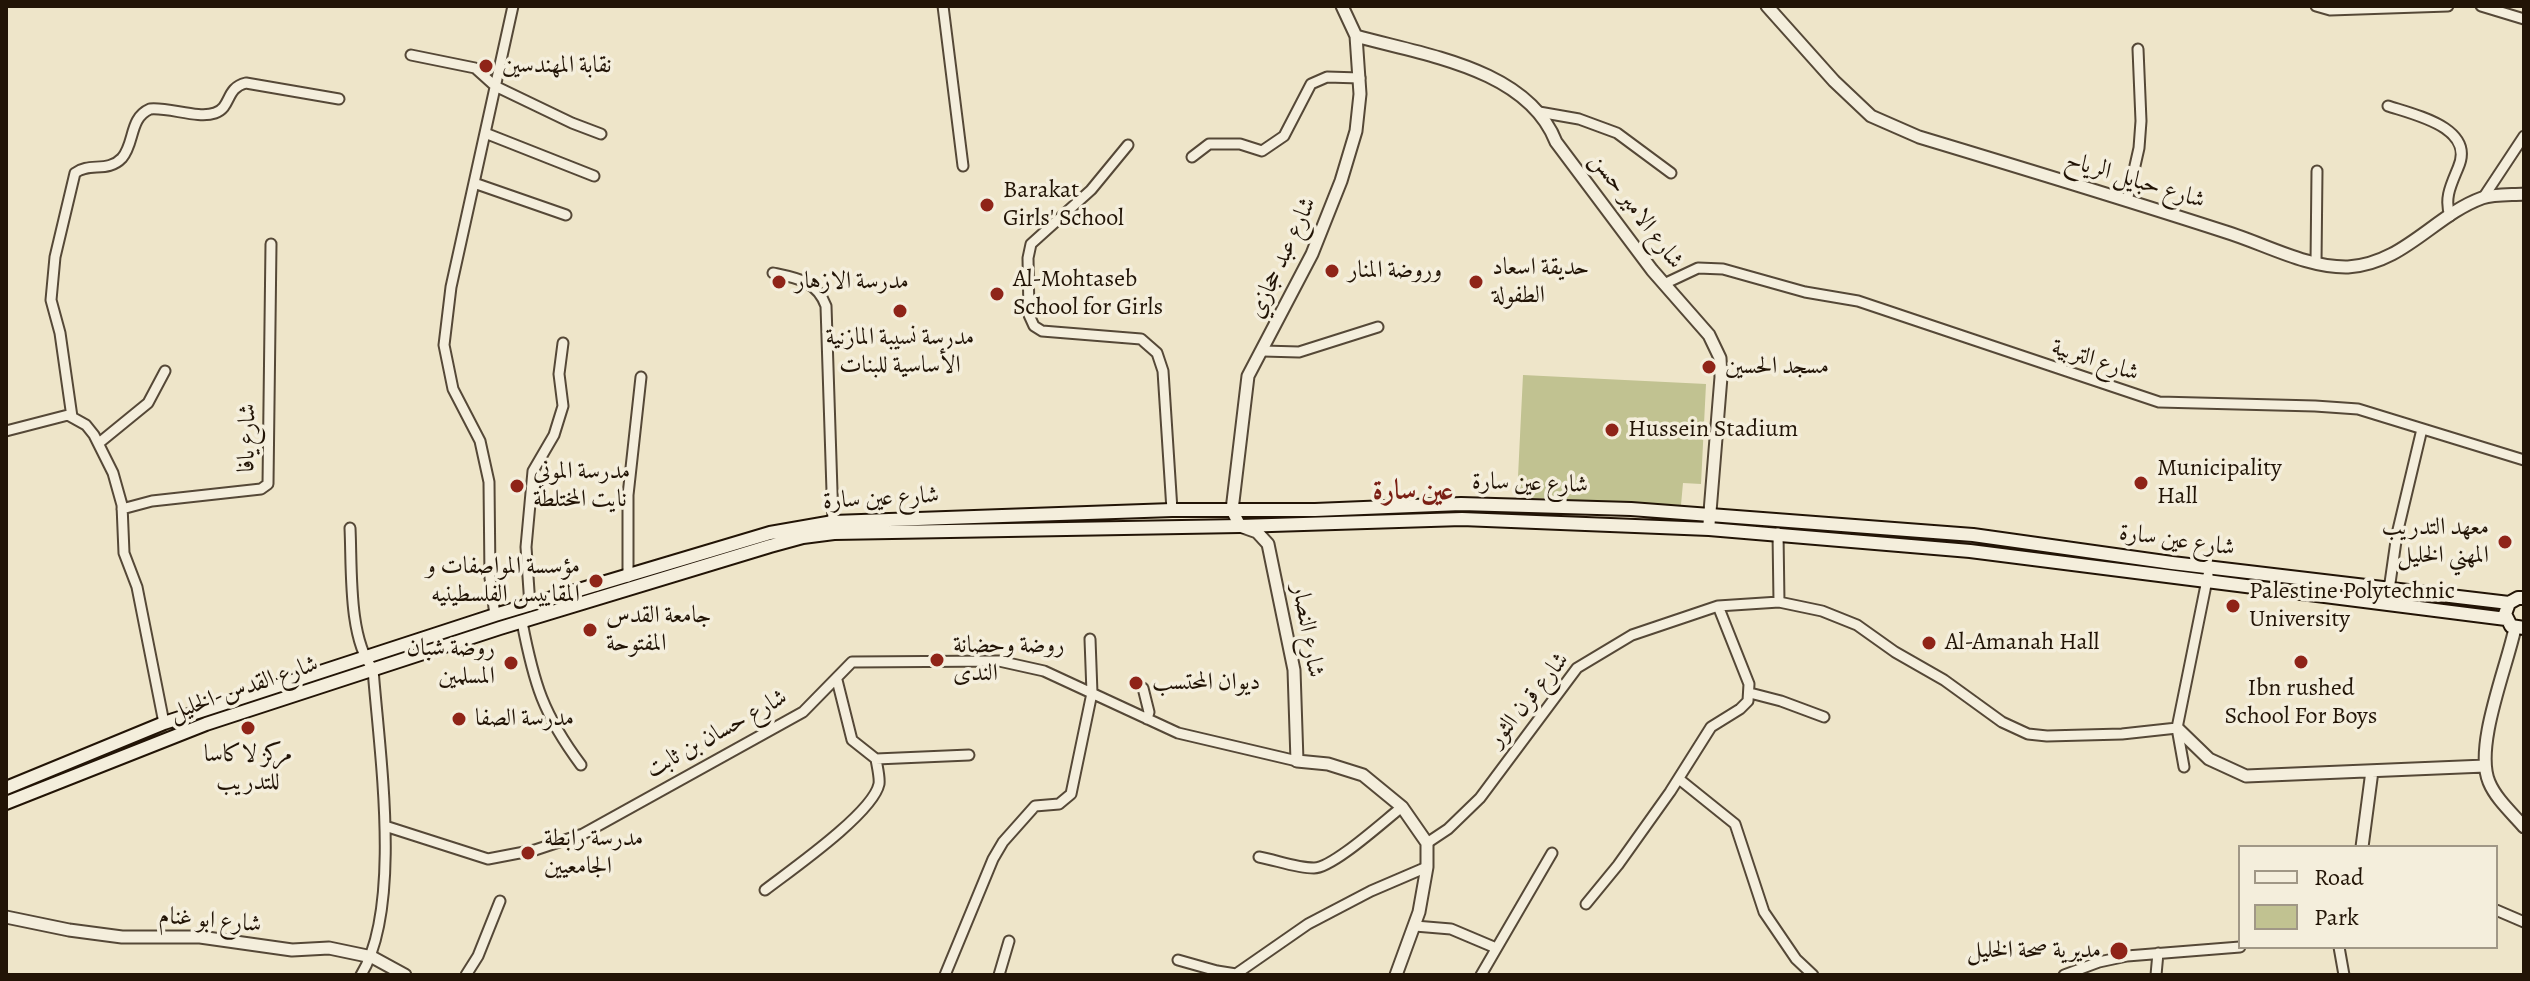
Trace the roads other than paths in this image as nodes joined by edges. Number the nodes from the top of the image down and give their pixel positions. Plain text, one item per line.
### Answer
1 (513, 6) edge
2 (943, 6) edge
3 (1342, 6) edge
4 (1767, 6) edge
5 (2316, 6) edge
6 (2448, 6) edge
7 (2481, 6) edge
8 (2524, 19) edge
9 (1356, 36) junction
10 (2138, 49) dead end
11 (411, 55) dead end
12 (1360, 78) junction
13 (495, 86) junction
14 (339, 99) dead end
15 (2388, 106) dead end
16 (1539, 112) junction
17 (485, 133) junction
18 (601, 134) dead end
19 (2524, 136) edge
20 (1128, 145) dead end
21 (1192, 157) dead end
22 (963, 166) dead end
23 (2317, 171) dead end
24 (1671, 173) dead end
25 (594, 176) dead end
26 (474, 183) junction
27 (2524, 194) edge
28 (2483, 198) junction
29 (2127, 201) junction
30 (566, 215) dead end
31 (2450, 216) junction
32 (271, 244) dead end
33 (2316, 263) junction
34 (773, 273) dead end
35 (1664, 284) junction
36 (1378, 327) dead end
37 (563, 343) dead end
38 (1263, 351) junction
39 (165, 371) dead end
40 (641, 377) dead end
41 (72, 417) junction
42 (2422, 429) junction
43 (6, 431) edge
44 (99, 443) junction
45 (2524, 460) edge
46 (122, 509) junction
47 (1172, 510) junction
48 (1232, 510) junction
49 (1709, 513) junction
50 (833, 522) junction
51 (1240, 526) junction
52 (350, 528) dead end
53 (1709, 529) junction
54 (1778, 533) junction
55 (2208, 574) junction
56 (628, 577) junction
57 (2389, 590) junction
58 (2524, 598) edge
59 (1779, 602) junction
60 (2509, 603) junction
61 (530, 606) junction
62 (1718, 606) junction
63 (495, 615) junction
64 (522, 622) junction
65 (2515, 625) edge
66 (500, 628) joint
67 (1090, 639) dead end
68 (364, 658) junction
69 (373, 669) junction
70 (837, 680) junction
71 (1143, 688) dead end
72 (1092, 693) junction
73 (1750, 693) junction
74 (1824, 717) dead end
75 (1147, 719) junction
76 (164, 723) junction
77 (2177, 728) junction
78 (969, 755) dead end
79 (876, 759) junction
80 (1297, 761) junction
81 (581, 765) dead end
82 (2485, 766) junction
83 (2184, 767) dead end
84 (2372, 771) junction
85 (1679, 779) junction
86 (6, 788) edge
87 (6, 803) edge
88 (1402, 807) junction
89 (385, 826) junction
90 (2524, 827) edge
91 (1427, 843) junction
92 (2362, 845) edge
93 (1552, 853) dead end
94 (1259, 857) dead end
95 (1427, 867) junction
96 (765, 890) dead end
97 (500, 901) dead end
98 (1586, 904) dead end
99 (2498, 911) edge
100 (6, 917) edge
101 (2524, 922) edge
102 (1415, 926) junction
103 (1009, 941) dead end
104 (2238, 947) edge
105 (1496, 948) junction
106 (2339, 949) edge
107 (2158, 953) junction
108 (372, 957) junction
109 (1178, 960) dead end
110 (361, 975) edge
111 (405, 975) edge
112 (466, 975) edge
113 (945, 975) edge
114 (999, 975) edge
115 (1396, 975) edge
116 (1481, 975) edge
117 (1813, 975) edge
118 (2064, 975) edge
119 (2156, 975) edge
120 (2344, 975) edge

1 - 13 street
2 - 22 street
3 - 9 street, شارع عبد حجازي
4 - 29 street, شارع حبايل الرياح
5 - 6 street
7 - 8 street
9 - 12 street, شارع عبد حجازي
9 - 16 street, شارع الامير حسن
10 - 29 street
11 - 13 street
12 - 21 street
12 - 38 street, شارع عبد حجازي
13 - 17 street
13 - 18 street
14 - 41 street
15 - 31 street
16 - 24 street
16 - 35 street, شارع الامير حسن
17 - 25 street
17 - 26 street
19 - 28 street
20 - 47 street
23 - 33 street
26 - 30 street
26 - 63 street
27 - 28 street, شارع حبايل الرياح
28 - 31 street, شارع حبايل الرياح
29 - 33 street, شارع حبايل الرياح
31 - 33 street, شارع حبايل الرياح
32 - 46 street, شارع يافا
34 - 50 street
35 - 42 street, شارع التربية
35 - 49 street, شارع الامير حسن
36 - 38 street
37 - 61 street
38 - 48 street, شارع عبد حجازي
39 - 44 street
40 - 56 street
41 - 43 street
41 - 44 street
42 - 45 street, شارع التربية
42 - 57 street
44 - 46 street
46 - 76 street
47 - 48 main road, شارع عين سارة
47 - 50 main road, شارع عين سارة
48 - 49 main road, شارع عين سارة
48 - 51 street
49 - 53 street, شارع الامير حسن
49 - 55 main road, شارع عين سارة
50 - 56 main road, شارع عين سارة
51 - 53 main road, شارع عين سارة
51 - 64 main road, شارع عين سارة
51 - 80 street, شارع النصار
52 - 68 street
53 - 54 main road, شارع عين سارة
54 - 55 main road, شارع عين سارة
54 - 59 street
55 - 57 main road, شارع عين سارة
55 - 65 main road, شارع عين سارة
55 - 77 street
56 - 61 main road, شارع عين سارة
57 - 60 main road, شارع عين سارة
58 - 60 main road
59 - 62 street, شارع قرن الثور
59 - 77 street, شارع قرن الثور
60 - 65 main road
61 - 63 main road, شارع عين سارة
62 - 73 street
62 - 91 street, شارع قرن الثور
63 - 68 main road, شارع القدس-الخليل
64 - 66 main road, شارع عين سارة
64 - 81 street
65 - 82 street
66 - 69 main road, شارع القدس-الخليل
67 - 72 street
68 - 69 street
68 - 76 main road, شارع القدس-الخليل
69 - 87 main road, شارع القدس-الخليل
69 - 89 street
70 - 72 street, شارع حسان بن ثابت
70 - 79 street
70 - 89 street, شارع حسان بن ثابت
71 - 75 street
72 - 75 street, شارع حسان بن ثابت
72 - 113 street
73 - 74 street
73 - 85 street
75 - 80 street, شارع حسان بن ثابت
76 - 86 main road, شارع القدس-الخليل
77 - 83 street
77 - 84 street
78 - 79 street
79 - 96 street
80 - 88 street, شارع حسان بن ثابت
82 - 84 street
82 - 90 street
84 - 92 street
85 - 98 street
85 - 117 street
88 - 91 street, شارع حسان بن ثابت
88 - 94 street
89 - 108 street
91 - 95 street
93 - 105 street
95 - 102 street
95 - 109 street
97 - 112 street
99 - 101 street
100 - 108 street, شارع ابو غنام
102 - 105 street
102 - 115 street
103 - 114 street
104 - 107 street
105 - 116 street
106 - 120 street
107 - 118 street
107 - 119 street
108 - 110 street
108 - 111 street, شارع ابو غنام

